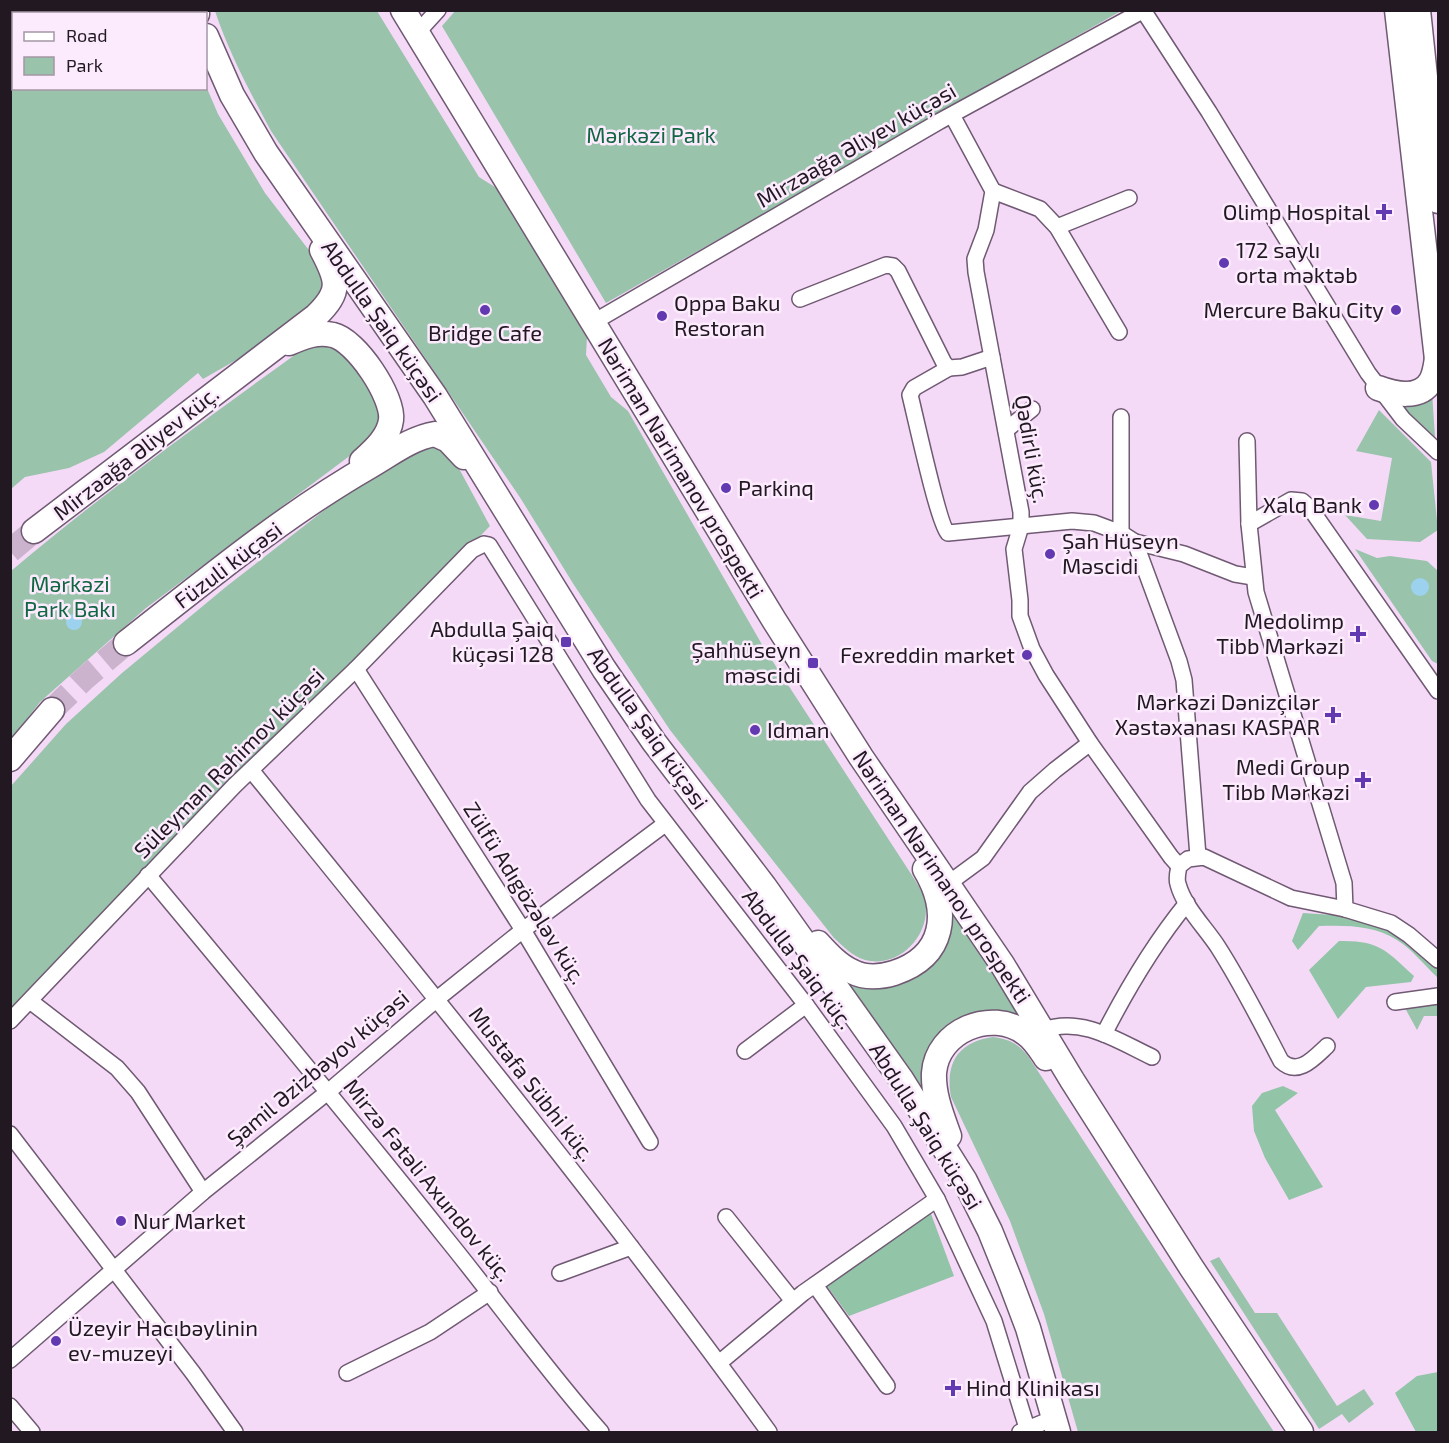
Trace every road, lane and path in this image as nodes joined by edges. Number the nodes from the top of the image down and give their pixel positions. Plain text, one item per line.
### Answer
1 (403, 10) edge
2 (438, 10) edge
3 (1397, 10) edge
4 (1418, 10) edge
5 (1144, 11) edge
6 (417, 33) junction
7 (207, 38) edge
8 (952, 115) junction
9 (993, 190) junction
10 (294, 194) junction
11 (1129, 198) dead end
12 (1438, 201) edge
13 (1056, 227) junction
14 (800, 299) dead end
15 (592, 323) junction
16 (1119, 332) dead end
17 (992, 357) junction
18 (1438, 363) edge
19 (949, 368) junction
20 (237, 375) junction
21 (1378, 388) junction
22 (1032, 410) dead end
23 (1121, 417) dead end
24 (1006, 430) junction
25 (1247, 441) dead end
26 (1438, 452) edge
27 (331, 488) junction
28 (494, 490) junction
29 (1249, 524) junction
30 (1021, 526) junction
31 (34, 531) tunnel mouth
32 (1121, 533) junction
33 (1135, 542) junction
34 (484, 543) joint
35 (1253, 577) junction
36 (126, 643) tunnel mouth
37 (1416, 658) junction
38 (356, 669) junction
39 (1438, 673) edge
40 (1438, 691) edge
41 (52, 710) tunnel mouth
42 (1090, 743) junction
43 (861, 757) junction
44 (10, 759) edge
45 (250, 770) junction
46 (665, 824) junction
47 (1198, 856) junction
48 (1179, 866) junction
49 (148, 875) junction
50 (949, 884) junction
51 (764, 886) junction
52 (1187, 903) junction
53 (1345, 909) junction
54 (523, 930) junction
55 (1438, 960) edge
56 (1438, 996) edge
57 (437, 999) junction
58 (30, 1001) junction
59 (1395, 1002) dead end
60 (807, 1005) junction
61 (10, 1021) edge
62 (1043, 1030) junction
63 (1104, 1034) junction
64 (1328, 1046) dead end
65 (745, 1051) dead end
66 (1152, 1057) dead end
67 (1072, 1080) junction
68 (328, 1091) junction
69 (10, 1134) edge
70 (651, 1142) dead end
71 (965, 1180) junction
72 (203, 1192) junction
73 (937, 1198) junction
74 (726, 1217) dead end
75 (631, 1247) junction
76 (114, 1269) junction
77 (560, 1273) dead end
78 (815, 1285) junction
79 (490, 1292) junction
80 (793, 1301) junction
81 (10, 1360) edge
82 (718, 1363) junction
83 (347, 1373) dead end
84 (887, 1386) dead end
85 (10, 1406) edge
86 (1056, 1425) edge
87 (1023, 1430) edge
88 (32, 1432) edge
89 (235, 1432) edge
90 (601, 1432) edge
91 (769, 1432) edge
92 (1300, 1432) edge

1 - 6 main road, Nəriman Nərimanov prospekti
2 - 6 street
3 - 18 main road
4 - 12 main road
5 - 8 street, Mirzəağa Əliyev küçəsi
5 - 21 street
6 - 15 main road, Nəriman Nərimanov prospekti
7 - 10 main road, Abdulla Şaiq küçəsi
8 - 9 street
8 - 15 street, Mirzəağa Əliyev küçəsi
9 - 13 street
9 - 17 street, Qədirli küç.
10 - 20 main road
10 - 28 main road, Abdulla Şaiq küçəsi
11 - 13 street
13 - 16 street
14 - 19 street
15 - 43 main road, Nəriman Nərimanov prospekti
17 - 19 street
17 - 24 street, Qədirli küç.
18 - 21 main road
19 - 30 street
20 - 27 main road
20 - 31 main road, Mirzəağa Əliyev küç.
21 - 26 street
22 - 24 street
23 - 32 street
24 - 30 street, Qədirli küç.
25 - 29 street
27 - 28 main road
27 - 36 main road, Füzuli küçəsi
28 - 51 main road, Abdulla Şaiq küçəsi
29 - 35 street
29 - 37 street
30 - 32 street
30 - 42 street, Qədirli küç.
32 - 33 street
33 - 35 street
33 - 47 street
34 - 38 street, Süleyman Rəhimov küçəsi
34 - 46 street, Abdulla Şaiq küç.
35 - 53 street
37 - 39 street
37 - 40 street
38 - 45 street, Süleyman Rəhimov küçəsi
38 - 54 street, Zülfü Adıgözələv küç.
41 - 44 main road
42 - 48 street, Qədirli küç.
42 - 50 street
43 - 50 main road, Nəriman Nərimanov prospekti
43 - 51 main road
45 - 49 street, Süleyman Rəhimov küçəsi
45 - 57 street, Mustafa Sübhi küç.
46 - 54 street, Şamil Əzizbəyov küçəsi
46 - 60 street, Abdulla Şaiq küç.
47 - 48 street
47 - 53 street
48 - 52 street
49 - 58 street, Süleyman Rəhimov küçəsi
49 - 68 street, Mirzə Fətəli Axundov küç.
50 - 62 main road, Nəriman Nərimanov prospekti
51 - 71 main road, Abdulla Şaiq küçəsi
52 - 63 street
52 - 64 street
53 - 55 street
54 - 57 street, Şamil Əzizbəyov küçəsi
54 - 70 street, Zülfü Adıgözələv küç.
56 - 59 street
57 - 68 street, Şamil Əzizbəyov küçəsi
57 - 75 street, Mustafa Sübhi küç.
58 - 61 street, Süleyman Rəhimov küçəsi
58 - 72 street
60 - 65 street
60 - 73 street, Abdulla Şaiq küç.
62 - 63 street
62 - 67 main road, Nəriman Nərimanov prospekti
63 - 66 street
67 - 71 main road
67 - 92 main road, Nəriman Nərimanov prospekti
68 - 72 street, Şamil Əzizbəyov küçəsi
68 - 79 street, Mirzə Fətəli Axundov küç.
69 - 76 street
71 - 86 main road, Abdulla Şaiq küçəsi
72 - 76 street, Şamil Əzizbəyov küçəsi
73 - 78 street
73 - 87 street, Abdulla Şaiq küç.
74 - 80 street
75 - 77 street
75 - 82 street, Mustafa Sübhi küç.
76 - 81 street, Şamil Əzizbəyov küçəsi
76 - 89 street
78 - 80 street
78 - 84 street
79 - 83 street
79 - 90 street, Mirzə Fətəli Axundov küç.
80 - 82 street
82 - 91 street, Mustafa Sübhi küç.
85 - 88 street
86 - 87 street

